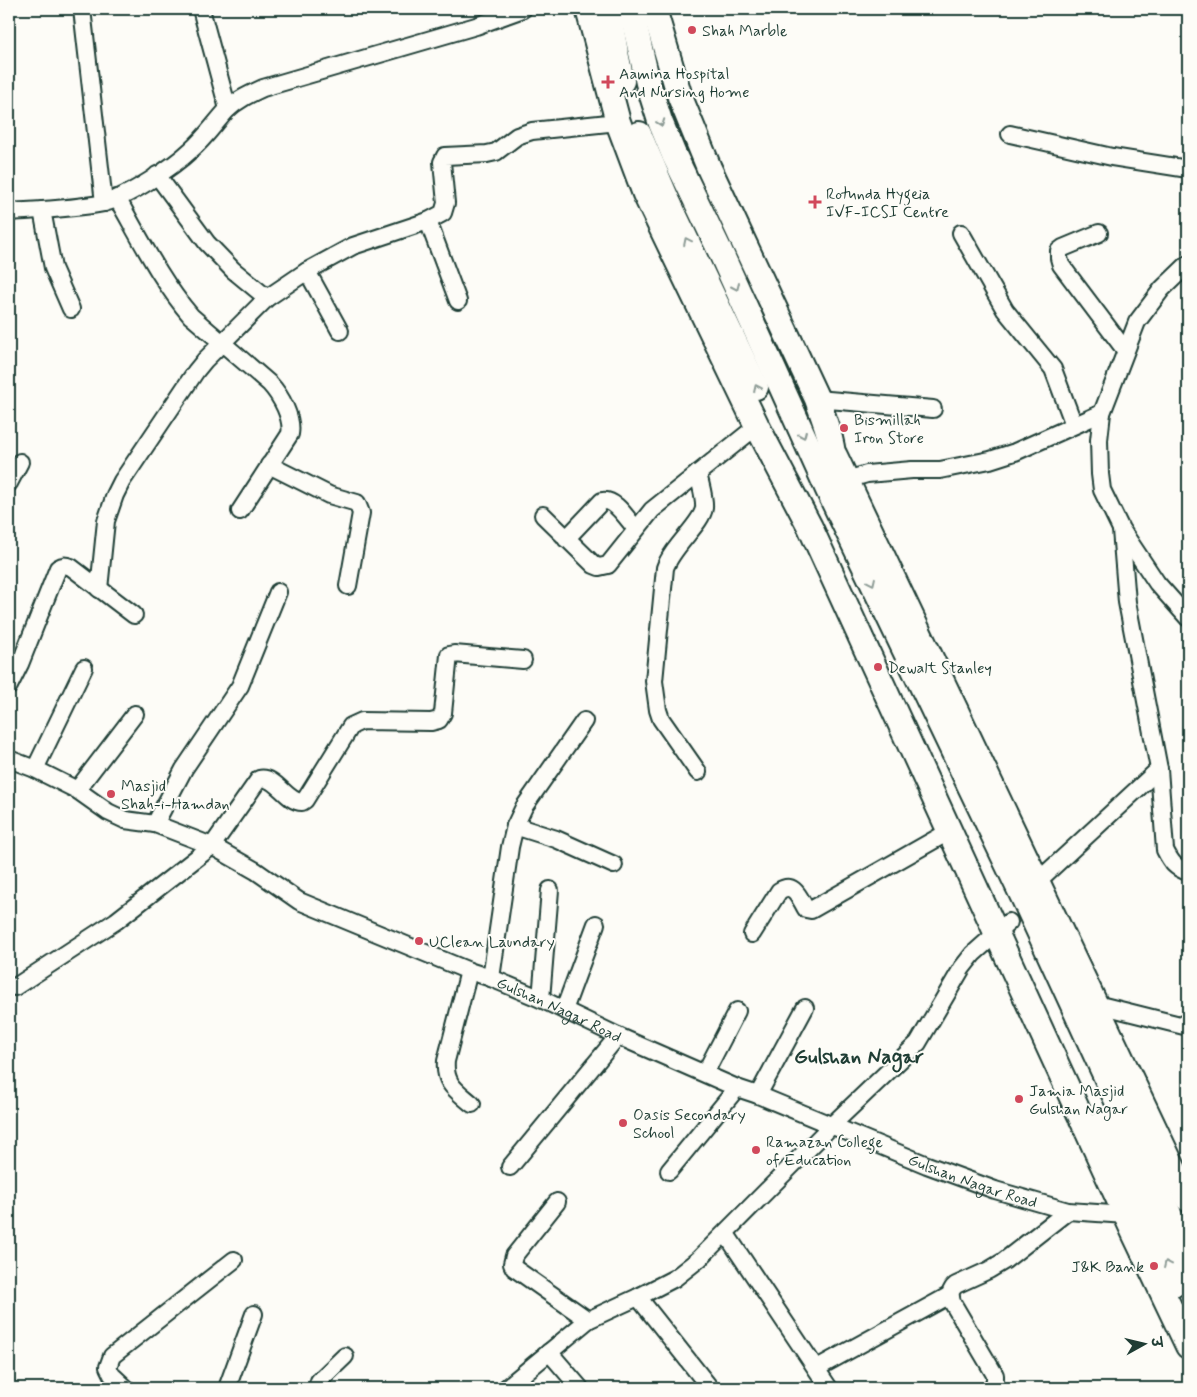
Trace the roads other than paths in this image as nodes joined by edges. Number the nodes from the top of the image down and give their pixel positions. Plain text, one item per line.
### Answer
1 (82, 9) edge
2 (201, 9) edge
3 (523, 9) edge
4 (589, 9) edge
5 (608, 9) edge
6 (631, 9) edge
7 (654, 9) edge
8 (613, 37) junction
9 (228, 109) junction
10 (618, 122) junction
11 (1010, 134) dead end
12 (1188, 169) edge
13 (156, 175) junction
14 (110, 200) junction
15 (42, 210) junction
16 (9, 212) edge
17 (428, 220) junction
18 (961, 233) dead end
19 (1099, 233) dead end
20 (1188, 264) edge
21 (307, 271) junction
22 (267, 298) junction
23 (458, 301) dead end
24 (72, 309) dead end
25 (340, 331) dead end
26 (222, 343) junction
27 (1125, 350) junction
28 (817, 399) junction
29 (934, 409) dead end
30 (1102, 413) junction
31 (1074, 425) junction
32 (757, 426) junction
33 (20, 462) dead end
34 (269, 465) junction
35 (698, 473) junction
36 (9, 483) edge
37 (837, 485) junction
38 (240, 511) dead end
39 (543, 515) dead end
40 (636, 528) junction
41 (1121, 529) junction
42 (566, 539) junction
43 (348, 586) dead end
44 (99, 589) junction
45 (278, 592) dead end
46 (134, 615) dead end
47 (1188, 618) edge
48 (523, 660) dead end
49 (84, 668) dead end
50 (9, 686) edge
51 (135, 714) dead end
52 (584, 721) dead end
53 (9, 759) edge
54 (35, 769) junction
55 (1159, 769) junction
56 (698, 772) dead end
57 (77, 790) junction
58 (155, 824) junction
59 (515, 826) junction
60 (950, 831) junction
61 (212, 846) junction
62 (614, 865) dead end
63 (1188, 872) edge
64 (1038, 881) junction
65 (550, 890) dead end
66 (596, 924) dead end
67 (1003, 927) junction
68 (752, 934) dead end
69 (470, 971) junction
70 (491, 978) junction
71 (15, 987) dead end
72 (541, 999) junction
73 (1096, 1004) junction
74 (805, 1008) dead end
75 (564, 1010) junction
76 (737, 1011) dead end
77 (1188, 1027) edge
78 (618, 1036) junction
79 (705, 1073) junction
80 (737, 1088) junction
81 (758, 1095) junction
82 (472, 1104) dead end
83 (832, 1125) junction
84 (1155, 1155) junction
85 (510, 1167) dead end
86 (668, 1171) dead end
87 (1188, 1199) edge
88 (557, 1202) dead end
89 (1068, 1212) junction
90 (1126, 1215) junction
91 (726, 1234) junction
92 (1188, 1255) edge
93 (234, 1260) dead end
94 (950, 1294) junction
95 (638, 1298) junction
96 (1188, 1308) edge
97 (254, 1314) dead end
98 (588, 1320) junction
99 (1188, 1346) edge
100 (549, 1352) junction
101 (344, 1356) dead end
102 (816, 1368) junction
103 (126, 1388) edge
104 (227, 1388) edge
105 (317, 1388) edge
106 (506, 1388) edge
107 (580, 1388) edge
108 (710, 1388) edge
109 (829, 1388) edge
110 (990, 1388) edge

1 - 14 street
2 - 9 street
3 - 9 street
4 - 8 highway
4 - 10 highway
5 - 8 highway
6 -> 37 highway
7 - 28 highway
67 -> 8 highway
9 - 13 street
10 - 17 street
10 - 32 highway
11 - 12 street
13 - 14 street
13 - 22 street
14 - 15 street
14 - 26 street
15 - 16 street
15 - 24 street
17 - 21 street
17 - 23 street
18 - 31 street
19 - 27 street
20 - 27 street
21 - 22 street
21 - 25 street
22 - 26 street
26 - 34 street
26 - 44 street
27 - 30 street
28 - 29 street
28 - 37 highway
30 - 31 street
30 - 41 street
31 - 37 street
32 - 35 street
32 - 60 highway
33 - 36 street
34 - 38 street
34 - 43 street
35 - 40 street
35 - 56 street
37 - 64 highway
37 -> 84 highway
39 - 42 street
40 - 42 street
40 - 42 street
41 - 47 street
41 - 55 street
44 - 46 street
44 - 50 street
45 - 58 street
48 - 61 street
49 - 54 street
51 - 57 street
52 - 59 street
53 - 54 street, Gulshan Nagar Road
54 - 57 street, Gulshan Nagar Road
55 - 63 street
55 - 64 street
57 - 58 street, Gulshan Nagar Road
58 - 61 street, Gulshan Nagar Road
59 - 62 street
59 - 70 street
60 - 67 highway
60 - 68 street
61 - 69 street, Gulshan Nagar Road
61 - 71 street
64 - 73 highway
65 - 72 street
66 - 75 street
67 - 83 street
67 - 90 highway
96 -> 67 highway
69 - 70 street, Gulshan Nagar Road
69 - 82 street
70 - 72 street, Gulshan Nagar Road
72 - 75 street, Gulshan Nagar Road
73 - 77 street
73 - 84 highway
74 - 81 street
75 - 78 street, Gulshan Nagar Road
76 - 79 street
78 - 79 street, Gulshan Nagar Road
78 - 85 street
79 - 80 street, Gulshan Nagar Road
80 - 81 street, Gulshan Nagar Road
80 - 86 street
81 - 83 street, Gulshan Nagar Road
83 - 89 street, Gulshan Nagar Road
83 - 91 street
84 - 87 highway
84 - 92 highway
88 - 98 street
89 - 90 street, Gulshan Nagar Road
89 - 94 street
90 - 99 highway
91 - 95 street
91 - 102 street
93 - 103 street
94 - 102 street
94 - 110 street
95 - 98 street
95 - 108 street
97 - 104 street
98 - 100 street
100 - 106 street
100 - 107 street
101 - 105 street
102 - 109 street

